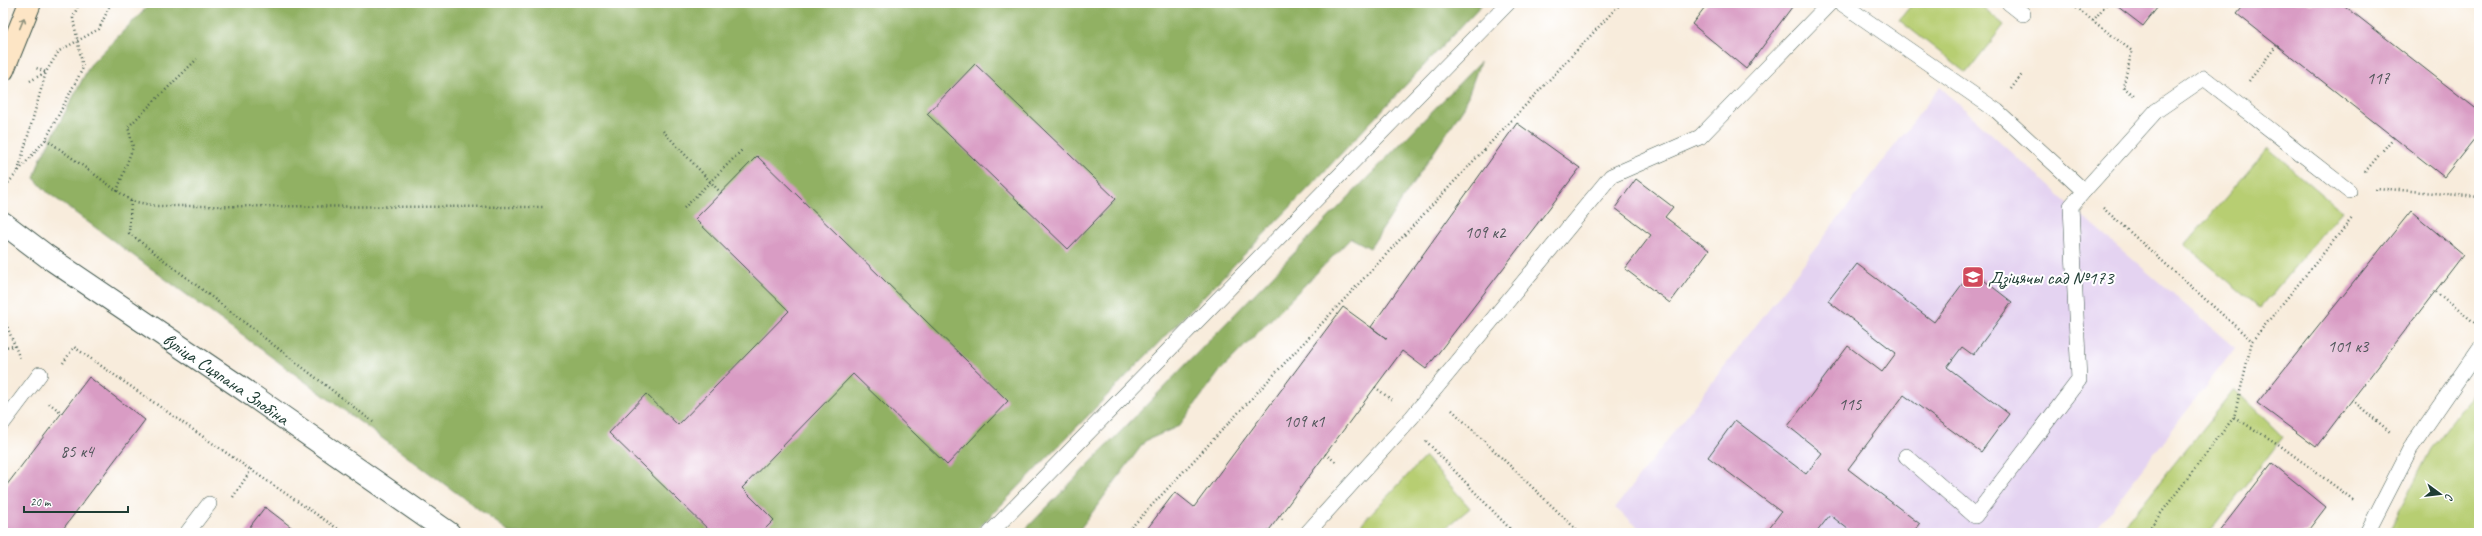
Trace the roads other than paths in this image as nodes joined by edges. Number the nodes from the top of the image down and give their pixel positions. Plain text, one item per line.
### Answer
1 (30, 3) edge
2 (1508, 3) edge
3 (1830, 3) edge
4 (1841, 3) edge
5 (2009, 3) edge
6 (2023, 14) dead end
7 (6, 63) edge
8 (2084, 191) junction
9 (2349, 191) dead end
10 (3, 223) edge
11 (2479, 349) edge
12 (40, 374) dead end
13 (3, 423) edge
14 (1906, 456) dead end
15 (209, 504) dead end
16 (187, 533) edge
17 (449, 533) edge
18 (990, 533) edge
19 (1307, 533) edge
20 (2367, 533) edge

7 -> 1 main road
2 - 18 lane
3 - 19 lane
4 - 8 lane
5 - 6 lane
8 - 9 lane
8 - 14 lane
10 - 17 street, вуліца Сцяпана Злобіна
11 - 20 lane
12 - 13 lane
15 - 16 lane

